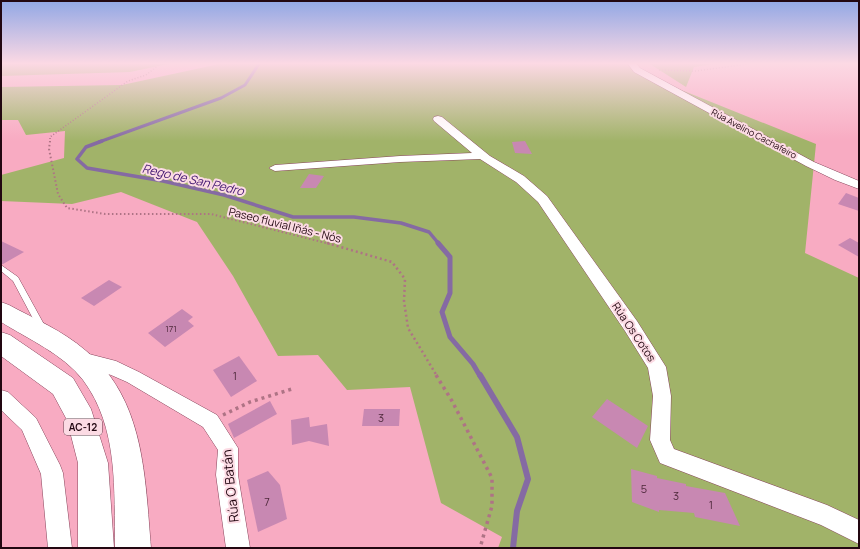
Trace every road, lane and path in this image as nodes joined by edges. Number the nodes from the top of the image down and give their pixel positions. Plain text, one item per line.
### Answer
1 (116, 90) edge
2 (672, 90) edge
3 (438, 119) dead end
4 (484, 156) junction
5 (275, 168) dead end
6 (859, 185) edge
7 (1, 267) edge
8 (1, 311) edge
9 (46, 338) junction
10 (1, 342) edge
11 (76, 357) junction
12 (292, 389) dead end
13 (3, 402) edge
14 (210, 421) junction
15 (859, 532) edge
16 (60, 548) edge
17 (96, 548) edge
18 (133, 548) edge
19 (238, 548) edge
20 (480, 548) edge

1 - 20 path, Paseo fluvial Iñás - Nós
2 - 6 street, Rúa Avelino Cachafeiro
3 - 4 street, Rúa Os Cotos
4 - 5 street
4 - 15 street, Rúa Os Cotos
7 - 9 lane
8 - 9 highway, AC-12
9 - 11 highway, AC-12
10 - 17 highway, AC-12
11 - 14 street
11 - 18 highway, AC-12
12 - 14 path
13 - 16 street
14 - 19 street, Rúa O Batán

